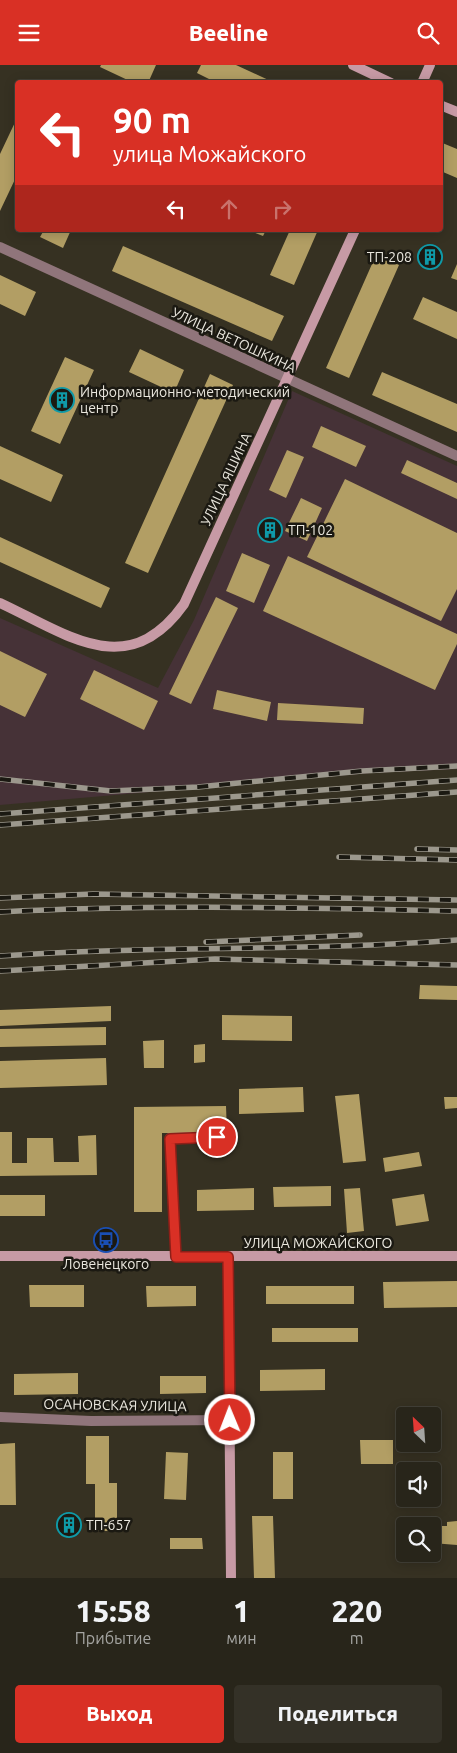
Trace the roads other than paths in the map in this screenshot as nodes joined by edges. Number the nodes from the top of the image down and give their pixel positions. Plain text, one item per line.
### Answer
1 (353, 65) edge
2 (430, 65) edge
3 (385, 80) edge
4 (423, 80) edge
5 (443, 106) edge
6 (457, 112) edge
7 (354, 232) edge
8 (0, 247) edge
9 (287, 379) junction
10 (457, 457) edge
11 (0, 603) edge
12 (217, 1137) dead end
13 (0, 1256) edge
14 (457, 1256) edge
15 (176, 1257) junction
16 (228, 1257) junction
17 (0, 1417) edge
18 (230, 1420) junction
19 (231, 1578) edge

1 - 3 street
2 - 4 street
5 - 6 street
7 - 9 street, УЛИЦА ЯШИНА
8 - 9 street, УЛИЦА ВЕТОШКИНА
9 - 10 street, УЛИЦА ВЕТОШКИНА
9 - 11 street, УЛИЦА ЯШИНА
12 - 15 street
13 - 15 street, УЛИЦА МОЖАЙСКОГО
14 - 16 street, УЛИЦА МОЖАЙСКОГО
15 - 16 street, УЛИЦА МОЖАЙСКОГО
16 - 18 street
17 - 18 street, ОСАНОВСКАЯ УЛИЦА
18 - 19 street

